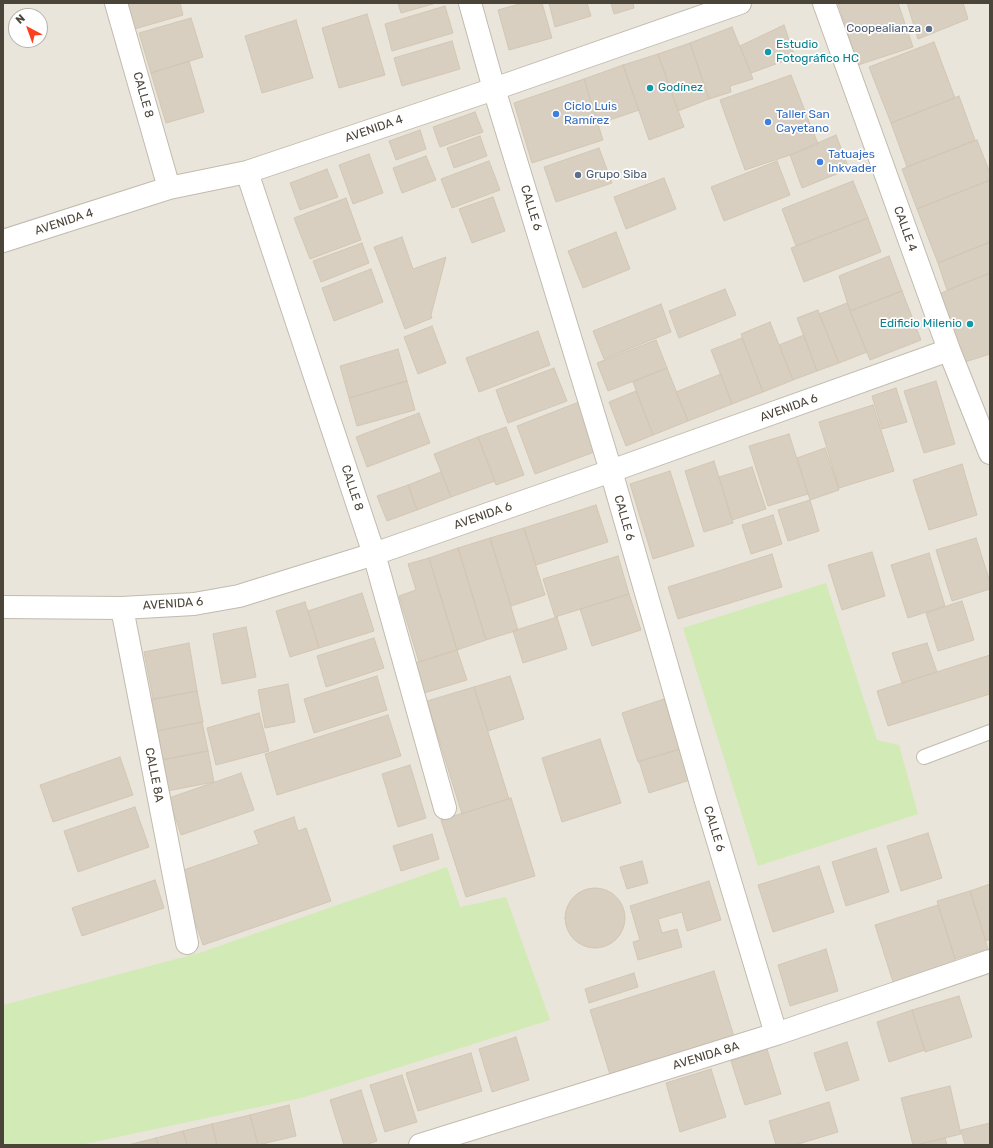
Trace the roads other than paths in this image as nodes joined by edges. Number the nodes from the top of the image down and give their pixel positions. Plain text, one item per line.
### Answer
1 (116, 3) edge
2 (470, 3) edge
3 (740, 3) edge
4 (824, 3) edge
5 (494, 89) junction
6 (247, 172) junction
7 (169, 188) junction
8 (3, 241) edge
9 (949, 350) junction
10 (990, 453) edge
11 (611, 471) junction
12 (374, 554) junction
13 (3, 607) edge
14 (122, 608) junction
15 (990, 732) edge
16 (924, 757) dead end
17 (445, 808) dead end
18 (187, 942) dead end
19 (990, 961) edge
20 (776, 1034) junction
21 (420, 1145) edge

1 - 7 street, CALLE 8
2 - 5 street, CALLE 6
3 - 5 street, AVENIDA 4
4 - 9 street, CALLE 4
5 - 6 street, AVENIDA 4
5 - 11 street, CALLE 6
6 - 7 street, AVENIDA 4
6 - 12 street, CALLE 8
7 - 8 street, AVENIDA 4
9 - 10 street, CALLE 4
9 - 11 street, AVENIDA 6
11 - 12 street, AVENIDA 6
11 - 20 street, CALLE 6
12 - 14 street, AVENIDA 6
12 - 17 street, CALLE 8
13 - 14 street, AVENIDA 6
14 - 18 street, CALLE 8A
15 - 16 lane
19 - 20 street, AVENIDA 8A
20 - 21 street, AVENIDA 8A

